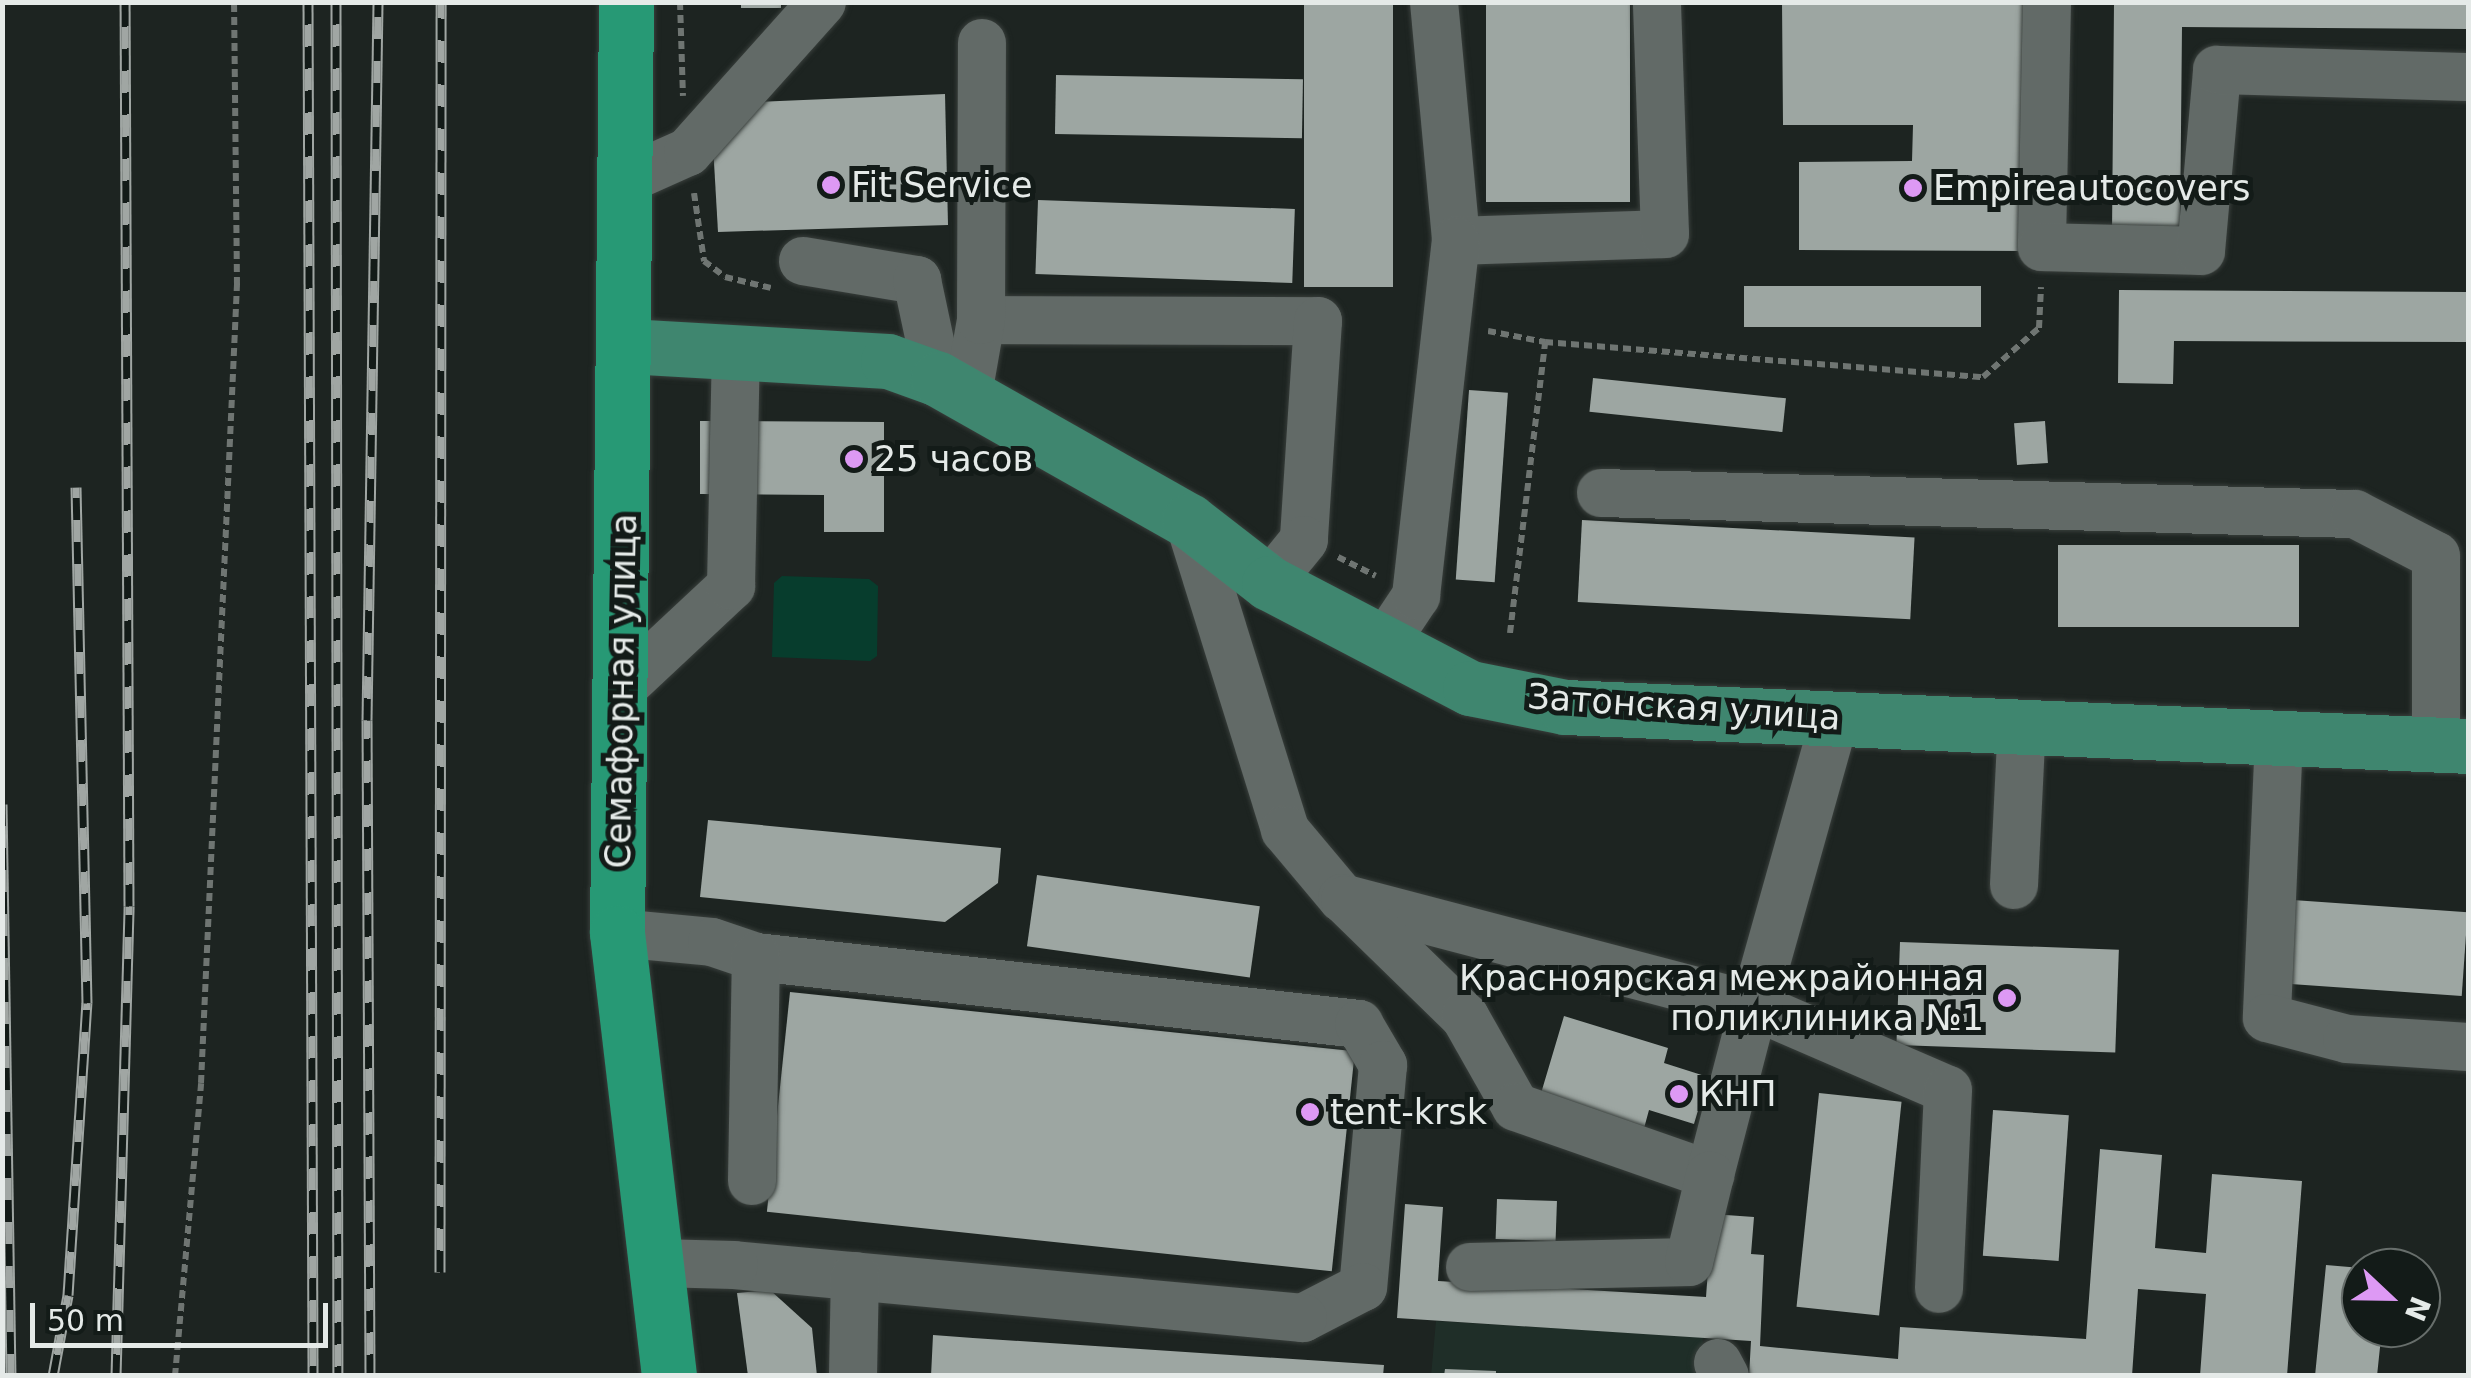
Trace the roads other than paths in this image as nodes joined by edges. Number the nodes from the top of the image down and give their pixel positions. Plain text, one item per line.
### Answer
1 (626, 2) edge
2 (822, 2) edge
3 (1434, 2) edge
4 (1657, 2) edge
5 (2047, 2) edge
6 (982, 43) dead end
7 (2468, 77) edge
8 (625, 180) junction
9 (1456, 241) junction
10 (803, 262) dead end
11 (981, 320) junction
12 (627, 346) junction
13 (736, 352) junction
14 (953, 387) junction
15 (1601, 493) dead end
16 (1189, 522) junction
17 (1269, 582) junction
18 (1384, 644) junction
19 (621, 689) junction
20 (1834, 717) junction
21 (2022, 724) junction
22 (2279, 738) junction
23 (2452, 745) edge
24 (2014, 885) dead end
25 (1342, 898) junction
26 (617, 933) junction
27 (756, 957) junction
28 (1754, 1006) junction
29 (2468, 1047) edge
30 (1710, 1175) junction
31 (752, 1181) dead end
32 (657, 1263) junction
33 (1470, 1267) dead end
34 (855, 1276) junction
35 (1940, 1289) dead end
36 (669, 1376) edge
37 (853, 1376) edge

1 - 8 highway, Семафорная улица
2 - 8 lane
3 - 9 lane
4 - 9 lane
5 - 7 lane
6 - 11 lane
8 - 12 highway, Семафорная улица
9 - 18 lane
10 - 14 lane
11 - 14 lane
11 - 17 lane
12 - 13 main road, Затонская улица
12 - 19 highway, Семафорная улица
13 - 14 main road, Затонская улица
13 - 19 lane
14 - 16 main road, Затонская улица
15 - 23 lane
16 - 17 main road, Затонская улица
16 - 25 lane
17 - 18 main road, Затонская улица
18 - 20 main road, Затонская улица
19 - 26 highway, Семафорная улица
20 - 21 main road, Затонская улица
20 - 28 lane
21 - 22 main road, Затонская улица
21 - 24 lane
22 - 23 main road, Затонская улица
22 - 29 lane
25 - 28 lane
25 - 30 lane
26 - 27 lane
26 - 32 highway, Семафорная улица
27 - 31 lane
27 - 34 lane
28 - 30 lane
28 - 35 lane
30 - 33 lane
32 - 34 lane
32 - 36 highway, Семафорная улица
34 - 37 lane

